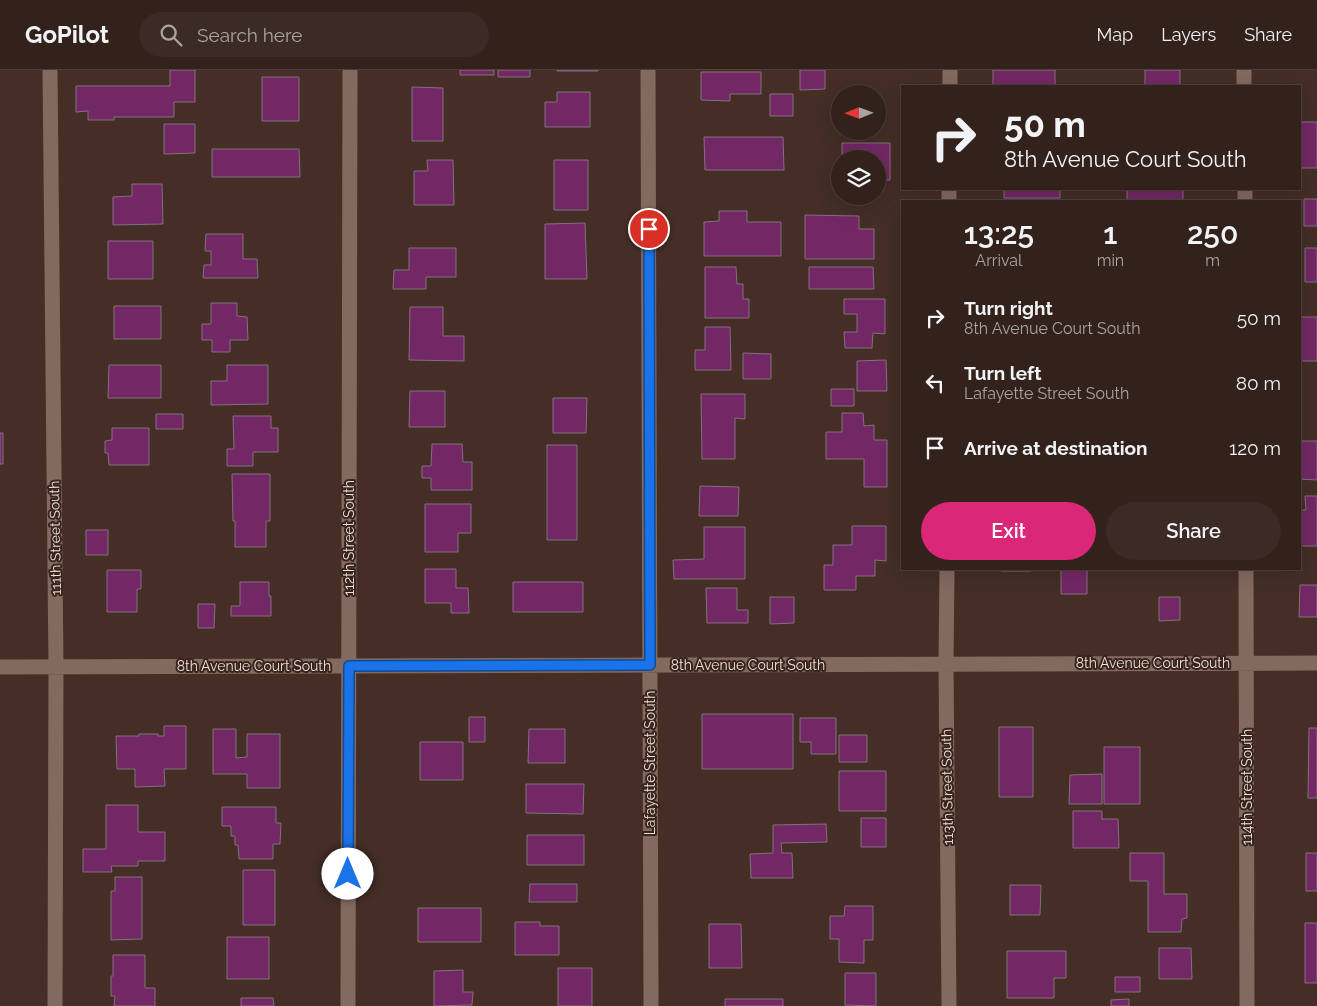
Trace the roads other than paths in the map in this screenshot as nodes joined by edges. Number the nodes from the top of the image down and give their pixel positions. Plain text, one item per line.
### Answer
1 (50, 70) edge
2 (350, 70) edge
3 (648, 70) edge
4 (950, 70) edge
5 (1244, 70) edge
6 (950, 85) edge
7 (1244, 85) edge
8 (947, 570) edge
9 (1246, 570) edge
10 (1247, 663) junction
11 (1317, 663) edge
12 (946, 664) junction
13 (650, 665) junction
14 (349, 666) junction
15 (0, 667) edge
16 (56, 667) junction
17 (55, 1006) edge
18 (348, 1006) edge
19 (651, 1006) edge
20 (949, 1006) edge
21 (1247, 1006) edge

1 - 16 street, 111th Street South
2 - 14 street, 112th Street South
3 - 13 street, Lafayette Street South
4 - 6 street
5 - 7 street
8 - 12 street, 113th Street South
9 - 10 street, 114th Street South
10 - 11 street, 8th Avenue Court South
10 - 12 street, 8th Avenue Court South
10 - 21 street, 114th Street South
12 - 13 street, 8th Avenue Court South
12 - 20 street, 113th Street South
13 - 14 street, 8th Avenue Court South
13 - 19 street, Lafayette Street South
14 - 16 street, 8th Avenue Court South
14 - 18 street, 112th Street South
15 - 16 street, 8th Avenue Court South
16 - 17 street, 111th Street South

